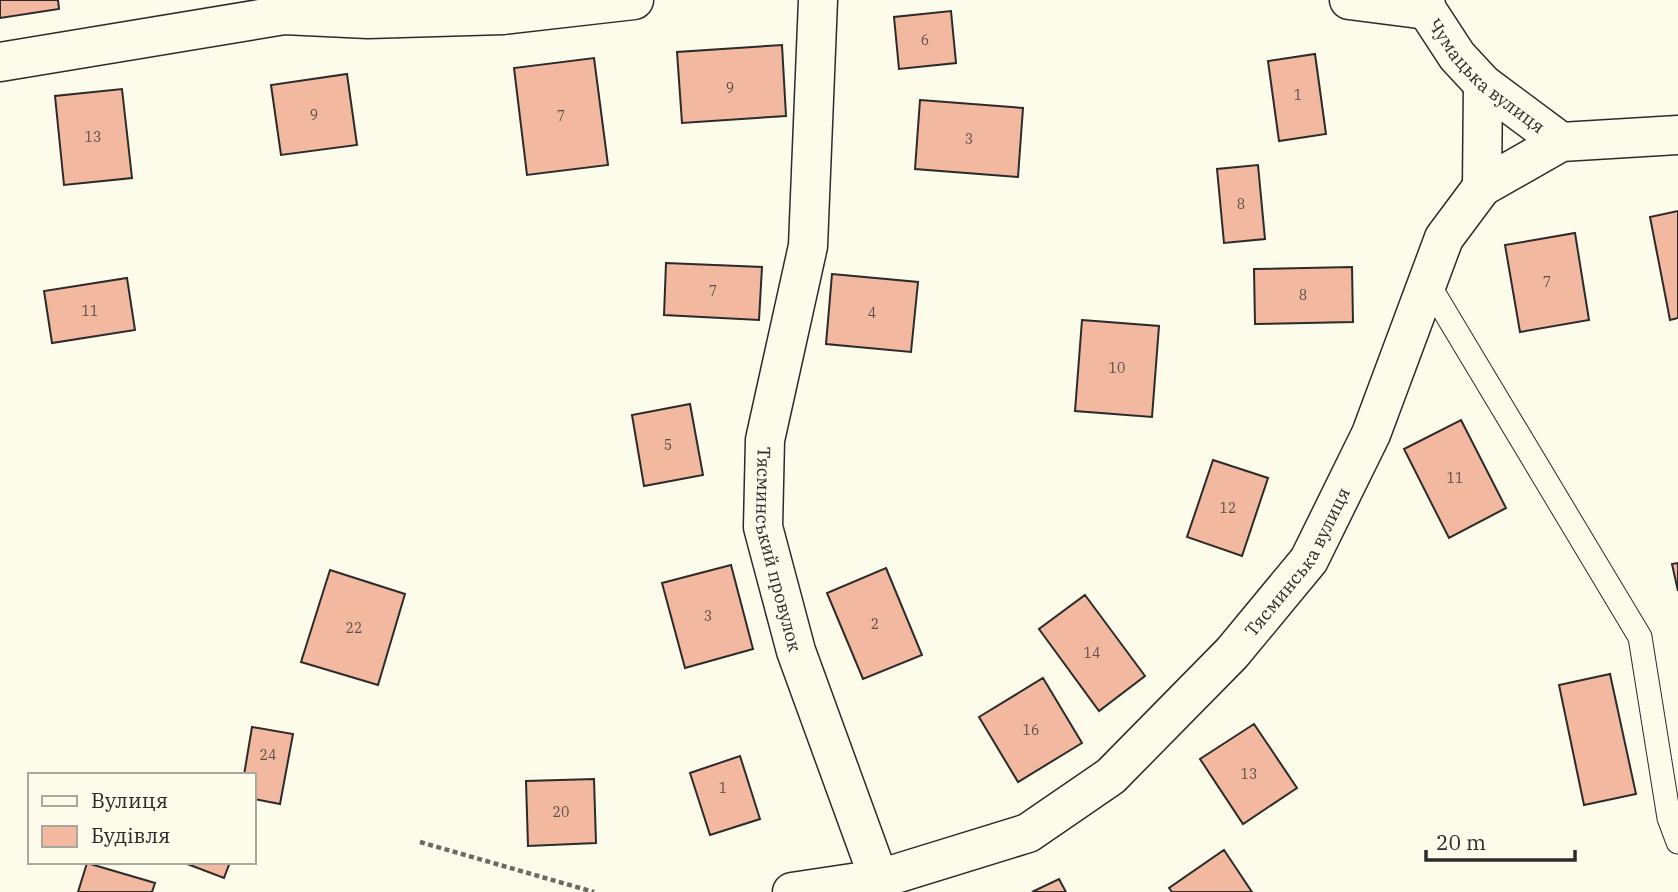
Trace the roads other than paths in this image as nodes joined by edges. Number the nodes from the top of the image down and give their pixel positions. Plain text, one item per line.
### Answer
1 (245, 0) edge
2 (634, 0) edge
3 (818, 0) edge
4 (1349, 0) edge
5 (1426, 5) edge
6 (284, 15) junction
7 (0, 62) edge
8 (1483, 84) junction
9 (1678, 135) edge
10 (1561, 142) junction
11 (1482, 187) junction
12 (1427, 282) junction
13 (1678, 842) edge
14 (879, 878) junction
15 (792, 892) edge

1 - 6 street
2 - 6 street
3 - 14 street, Тясминський провулок
4 - 5 street
5 - 8 street, Чумацька вулиця
6 - 7 street
8 - 10 street, Чумацька вулиця
8 - 11 street
9 - 10 street, Тясминська вулиця
10 - 11 street, Тясминська вулиця
11 - 12 street, Тясминська вулиця
12 - 13 lane
12 - 14 street, Тясминська вулиця
14 - 15 street, Тясминська вулиця

